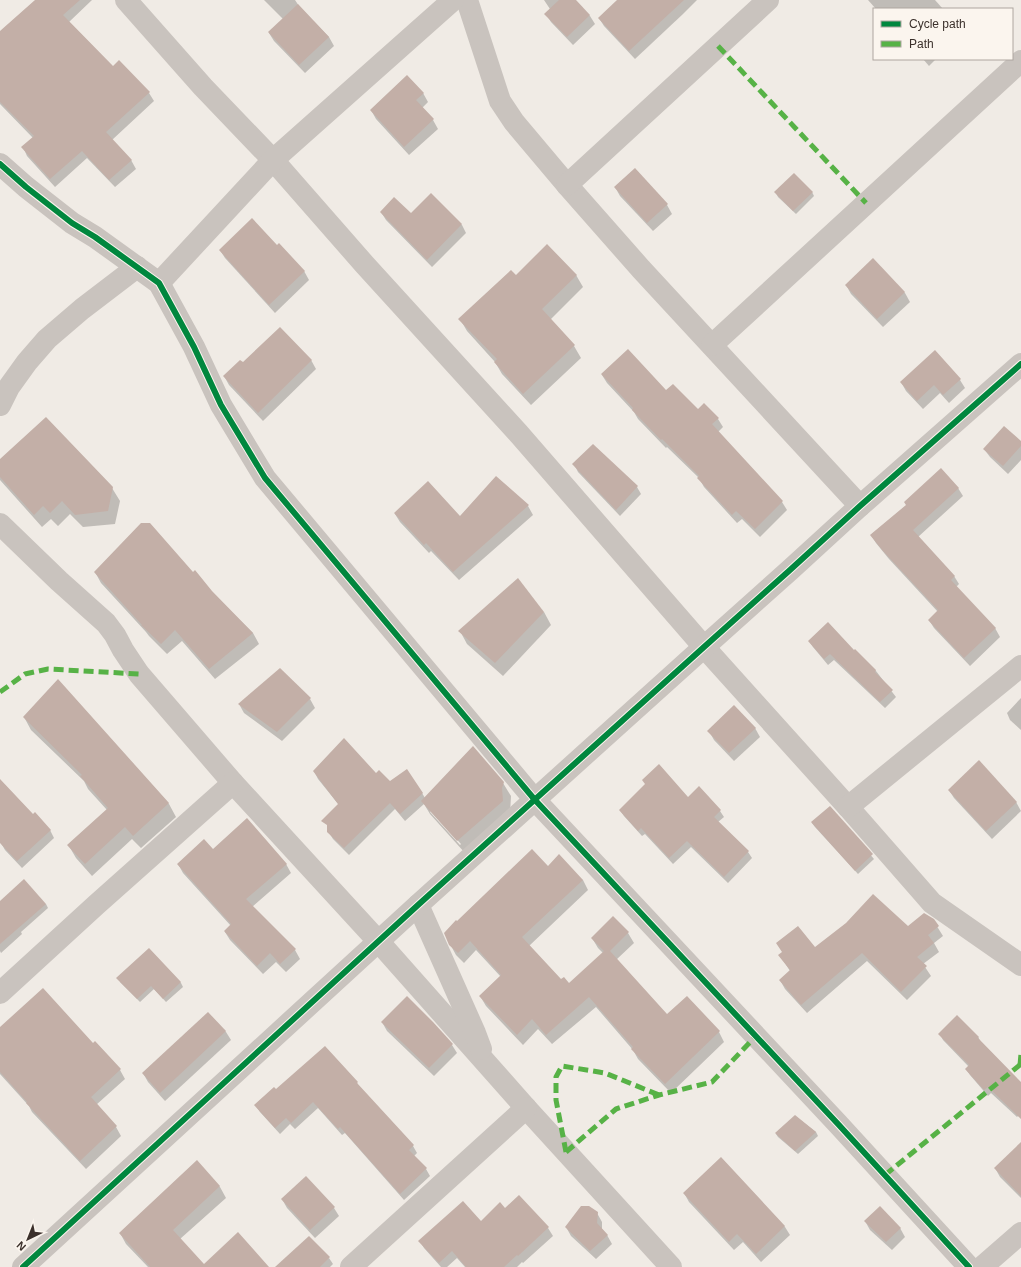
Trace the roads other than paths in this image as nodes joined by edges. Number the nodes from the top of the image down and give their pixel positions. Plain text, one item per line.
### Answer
1 (453, 0) edge
2 (466, 0) edge
3 (768, 0) edge
4 (137, 4) edge
5 (1021, 61) edge
6 (273, 160) junction
7 (0, 164) edge
8 (567, 186) junction
9 (137, 267) junction
10 (159, 283) junction
11 (712, 344) junction
12 (1021, 364) edge
13 (0, 405) edge
14 (860, 506) junction
15 (0, 524) edge
16 (704, 647) junction
17 (1021, 666) edge
18 (233, 783) junction
19 (535, 800) junction
20 (848, 807) junction
21 (418, 905) junction
22 (378, 941) junction
23 (1021, 965) edge
24 (0, 993) edge
25 (486, 1064) junction
26 (526, 1108) junction
27 (1021, 1233) edge
28 (22, 1267) edge
29 (351, 1267) edge
30 (671, 1267) edge
31 (969, 1267) edge
32 (982, 1267) edge

1 - 6 street
2 - 8 street
3 - 8 street
4 - 6 street
5 - 11 street
6 - 10 street
6 - 16 street
7 - 9 street
8 - 11 street
9 - 10 street
9 - 13 street
10 - 19 street
11 - 14 street
12 - 14 street
14 - 16 street
15 - 18 street
16 - 19 street
16 - 20 street
17 - 20 street
18 - 22 street
18 - 24 street
19 - 21 street
19 - 31 street
20 - 23 street
21 - 22 street
21 - 25 street
22 - 25 street
22 - 28 street
25 - 26 street
26 - 29 street
26 - 30 street
27 - 32 street

